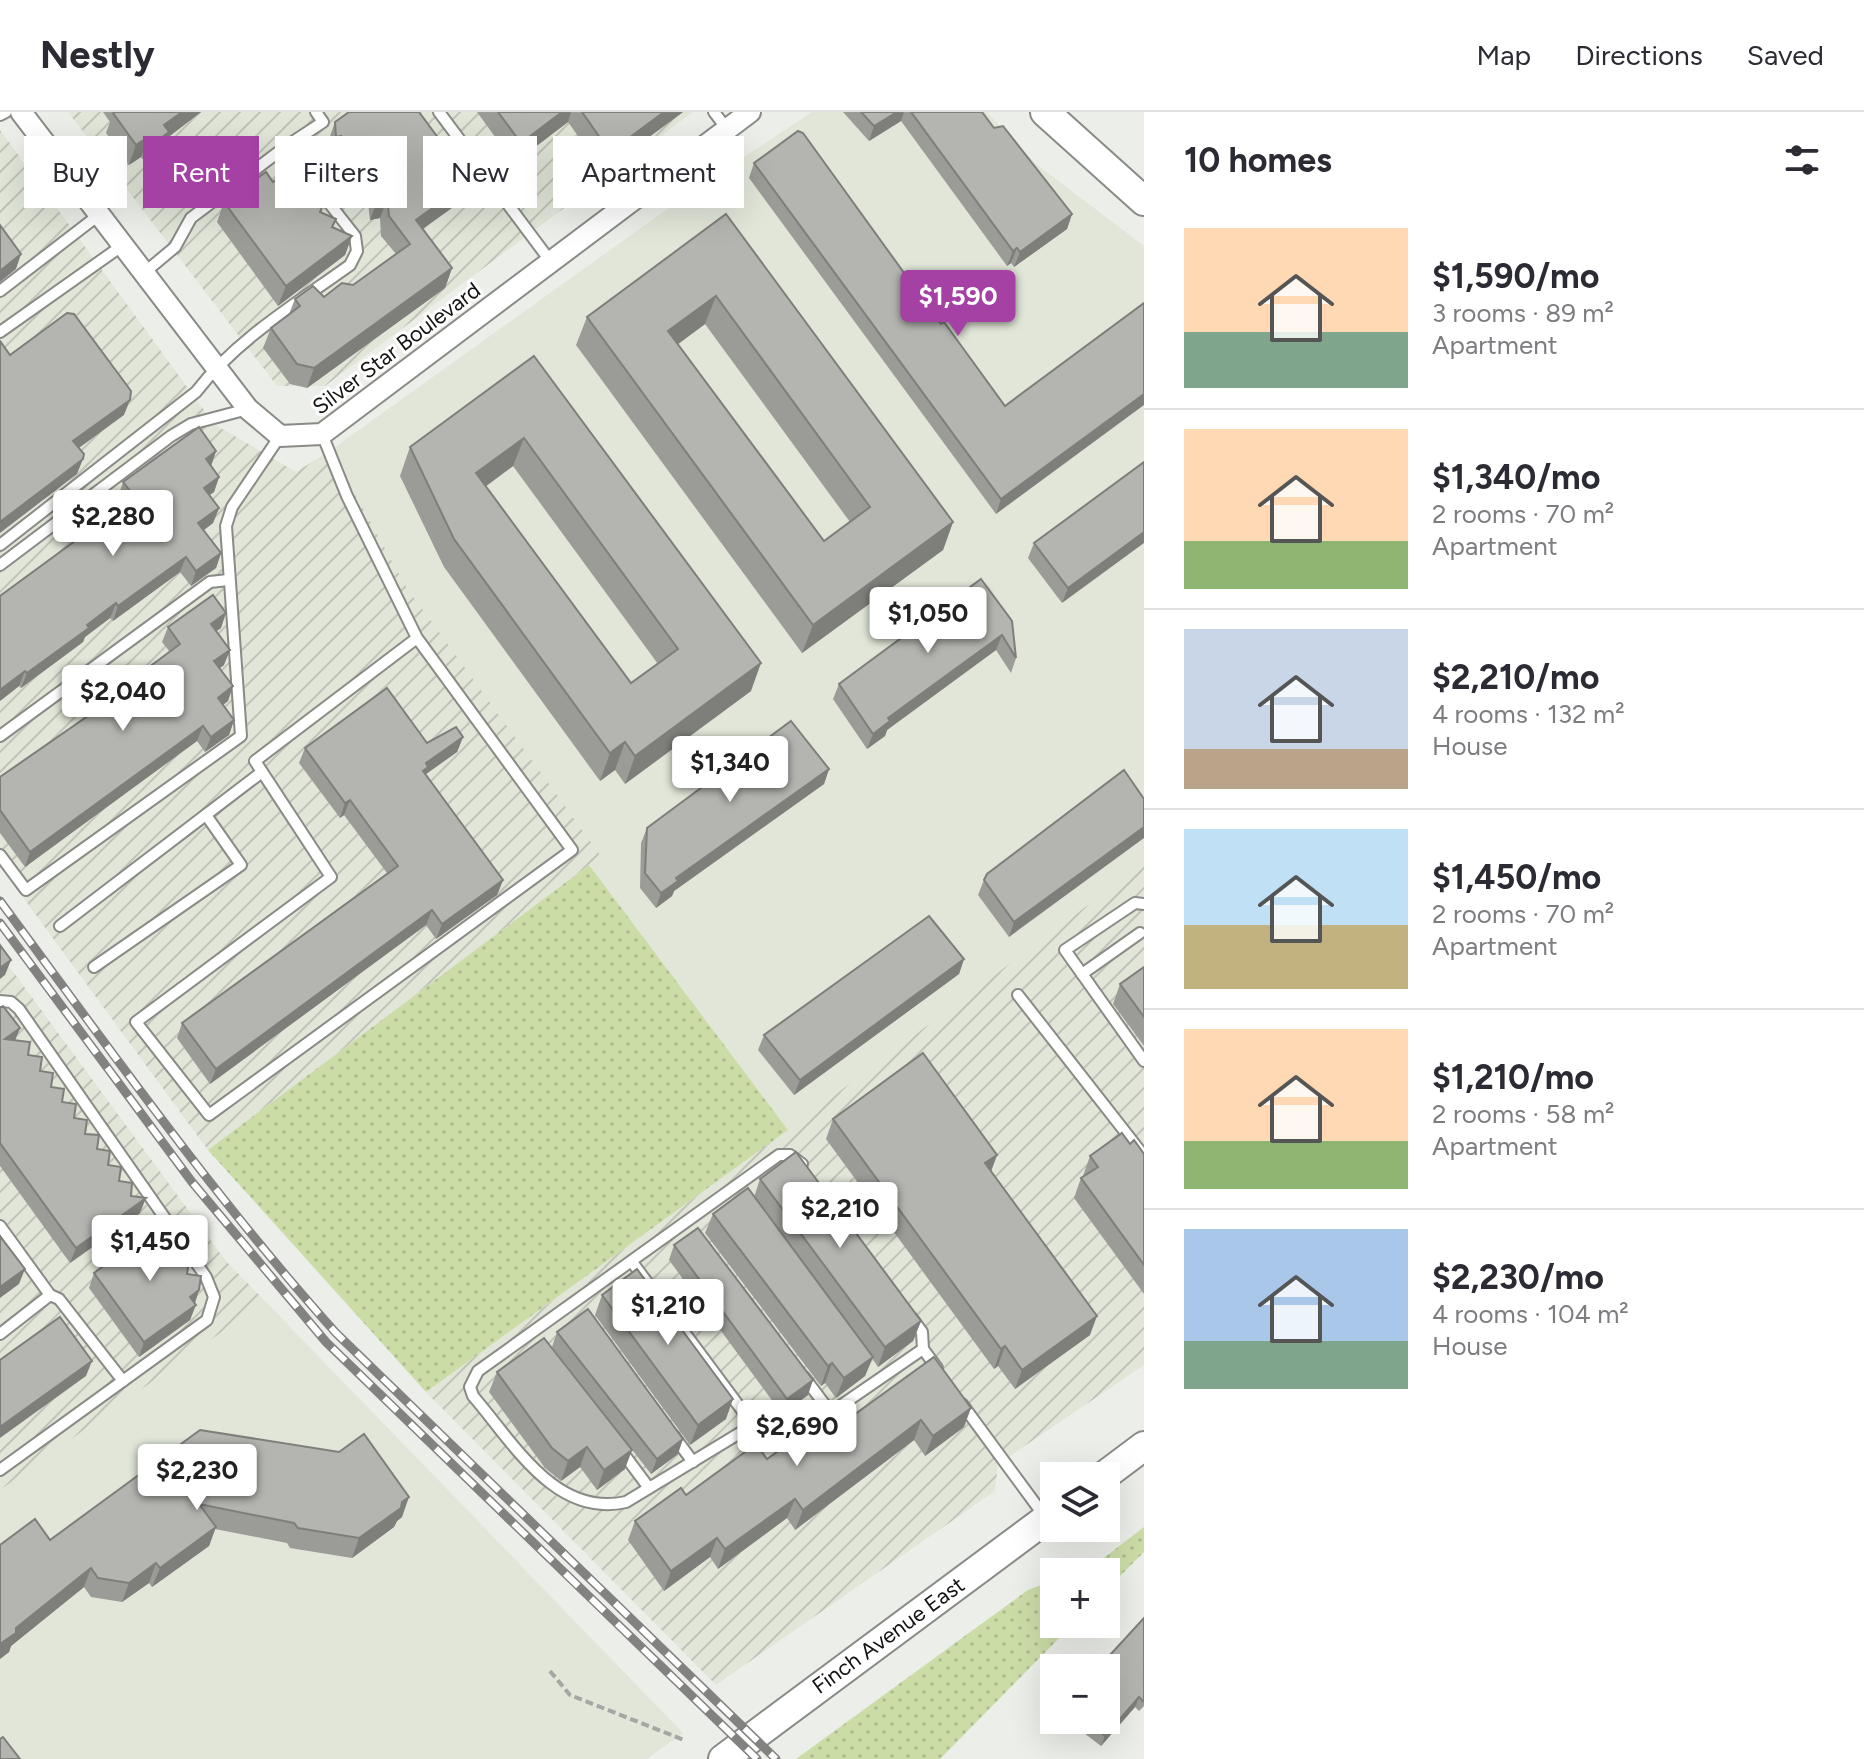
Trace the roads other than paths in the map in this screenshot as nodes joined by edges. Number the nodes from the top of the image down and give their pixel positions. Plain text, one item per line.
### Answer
1 (6, 112) edge
2 (21, 112) edge
3 (316, 112) edge
4 (439, 112) edge
5 (714, 112) edge
6 (750, 112) edge
7 (1045, 112) edge
8 (0, 115) edge
9 (727, 129) junction
10 (302, 136) edge
11 (275, 155) edge
12 (1144, 201) edge
13 (333, 208) edge
14 (100, 214) junction
15 (123, 245) junction
16 (551, 262) junction
17 (144, 273) junction
18 (0, 291) edge
19 (0, 332) edge
20 (216, 365) junction
21 (248, 409) junction
22 (322, 434) junction
23 (280, 436) junction
24 (0, 545) edge
25 (0, 565) edge
26 (228, 580) junction
27 (417, 638) junction
28 (0, 736) edge
29 (262, 772) junction
30 (206, 815) junction
31 (0, 855) edge
32 (1144, 904) edge
33 (60, 926) dead end
34 (1140, 933) dead end
35 (94, 967) dead end
36 (1082, 974) junction
37 (1018, 995) dead end
38 (0, 1001) edge
39 (1144, 1061) edge
40 (1144, 1156) edge
41 (807, 1171) edge
42 (735, 1187) junction
43 (744, 1199) edge
44 (687, 1222) junction
45 (0, 1226) edge
46 (697, 1234) edge
47 (632, 1262) junction
48 (50, 1295) junction
49 (575, 1301) junction
50 (904, 1307) edge
51 (584, 1314) edge
52 (531, 1333) junction
53 (0, 1334) edge
54 (540, 1345) edge
55 (923, 1349) junction
56 (792, 1362) edge
57 (869, 1368) edge
58 (878, 1380) junction
59 (123, 1381) junction
60 (947, 1383) edge
61 (955, 1394) edge
62 (831, 1413) junction
63 (666, 1425) edge
64 (753, 1425) junction
65 (613, 1440) edge
66 (1144, 1446) edge
67 (693, 1462) junction
68 (1120, 1464) edge
69 (0, 1470) edge
70 (649, 1488) junction
71 (1040, 1503) edge
72 (1040, 1523) edge
73 (723, 1759) edge

1 - 8 lane
2 - 14 street
3 - 10 lane
4 - 16 lane
5 - 9 lane
6 - 9 street, Silver Star Boulevard
7 - 12 main road
9 - 16 street, Silver Star Boulevard
11 - 17 lane
13 - 20 lane
14 - 15 street
14 - 18 lane
15 - 17 street
15 - 19 lane
16 - 22 street, Silver Star Boulevard
17 - 20 street
20 - 21 street
20 - 24 lane
21 - 23 street
21 - 25 lane
22 - 23 street, Silver Star Boulevard
22 - 27 lane
23 - 26 lane
26 - 28 lane
26 - 31 lane
27 - 29 lane
27 - 29 lane
29 - 30 lane
30 - 33 lane
30 - 35 lane
32 - 36 lane
34 - 36 lane
36 - 39 lane
37 - 40 lane
38 - 59 lane
41 - 42 lane
42 - 43 lane
42 - 44 lane
44 - 46 lane
44 - 47 lane
45 - 48 lane
47 - 49 lane
47 - 64 lane
48 - 53 lane
48 - 59 lane
49 - 51 lane
49 - 52 lane
50 - 55 lane
52 - 54 lane
52 - 70 lane
55 - 58 lane
55 - 60 lane
56 - 62 lane
57 - 58 lane
58 - 62 lane
59 - 69 lane
61 - 71 lane
62 - 64 lane
63 - 67 lane
64 - 67 lane
65 - 70 lane
66 - 68 main road
67 - 70 lane
72 - 73 main road, Finch Avenue East

